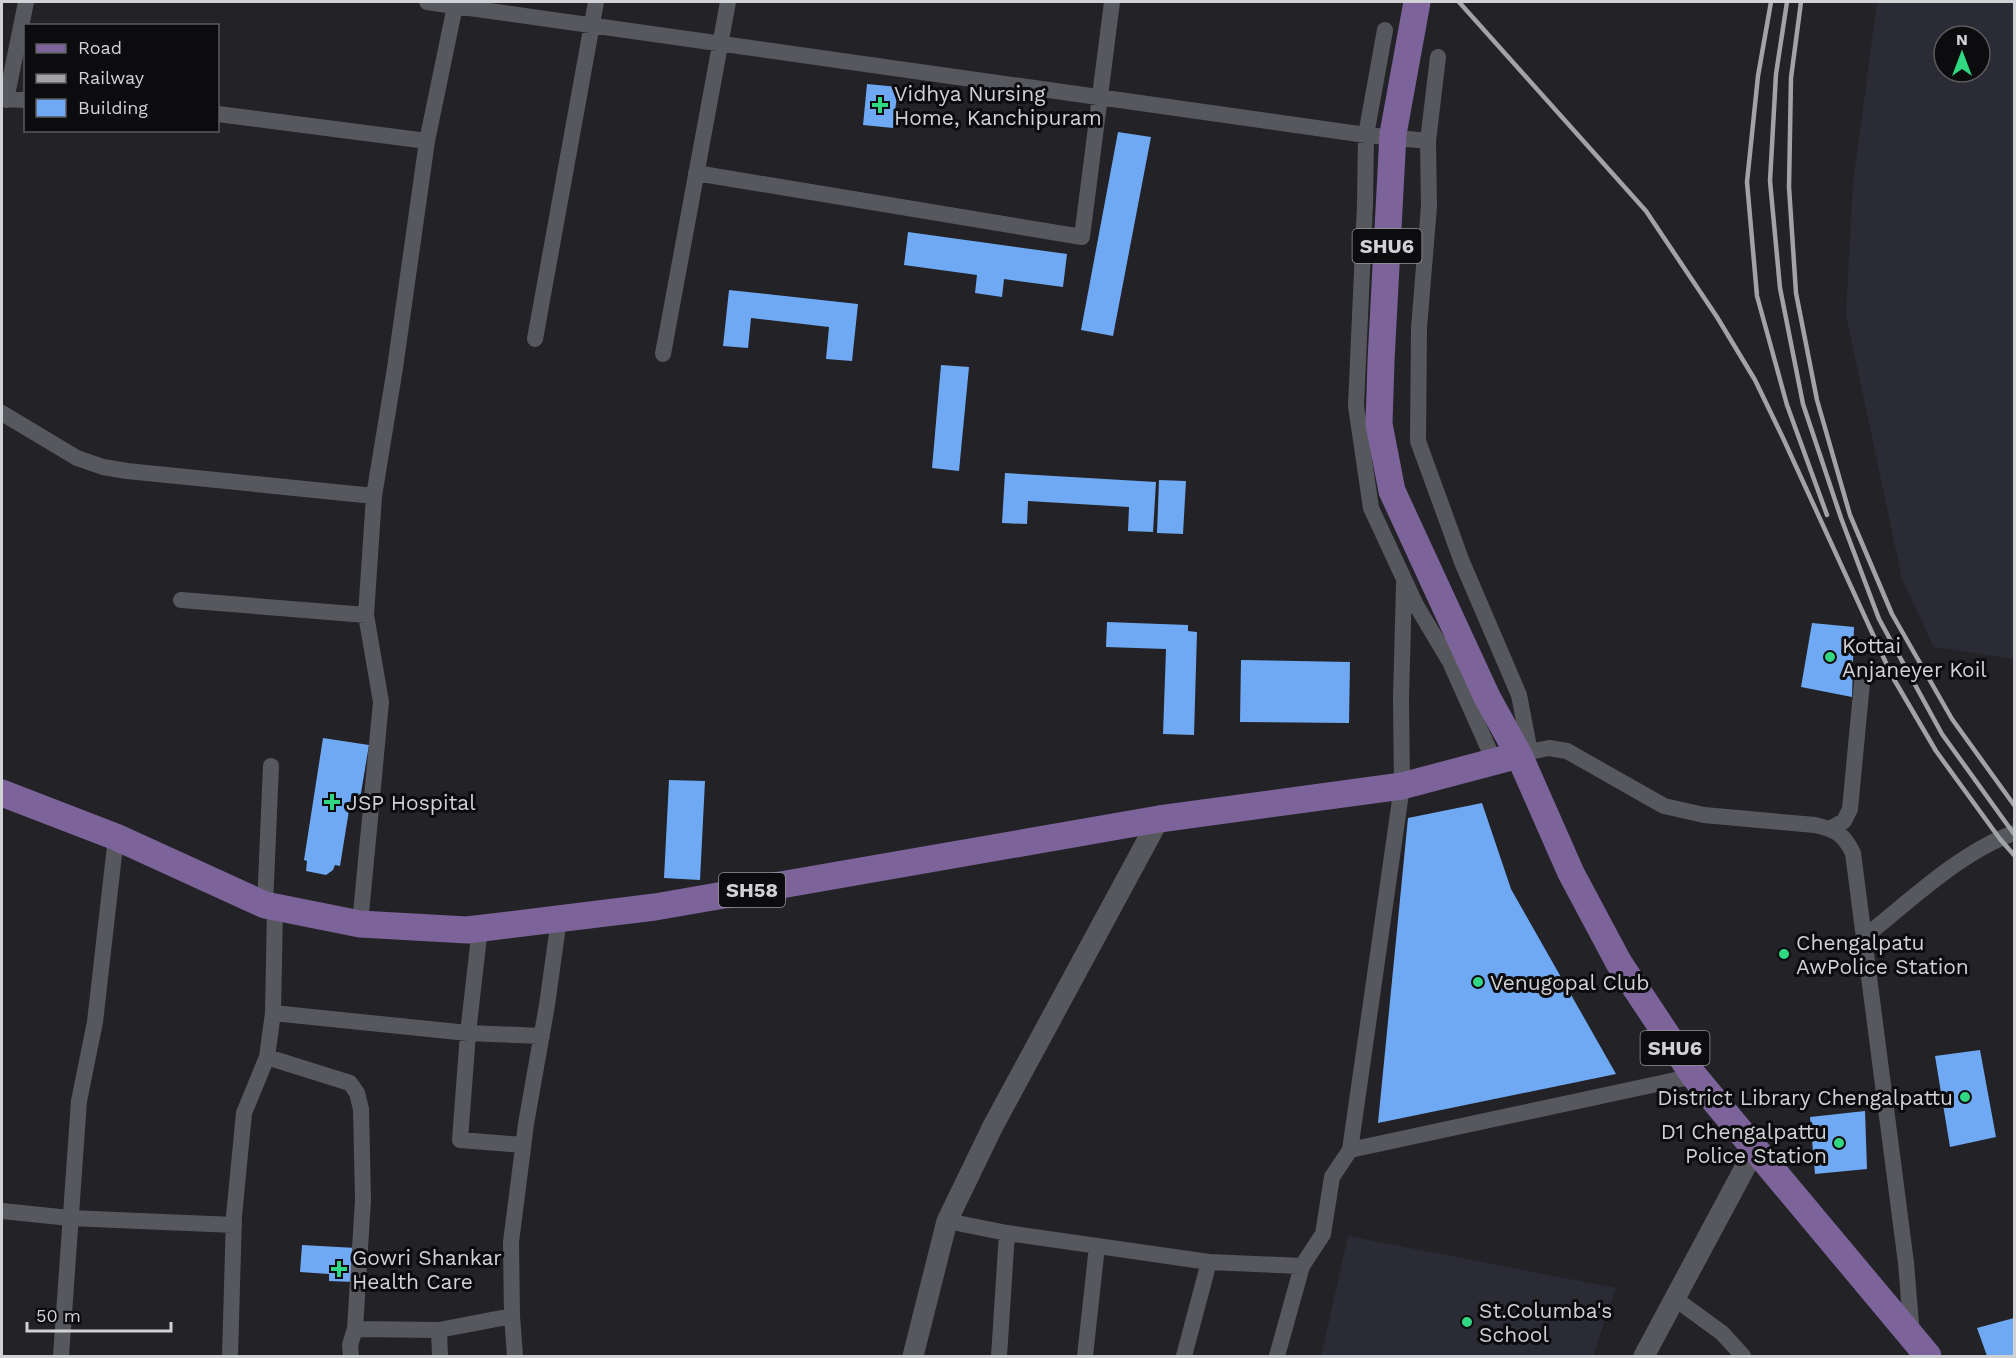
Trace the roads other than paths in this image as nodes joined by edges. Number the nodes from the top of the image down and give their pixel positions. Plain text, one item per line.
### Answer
1 (26, 2) edge
2 (427, 2) edge
3 (596, 2) edge
4 (728, 2) edge
5 (1112, 2) edge
6 (1417, 2) edge
7 (455, 6) junction
8 (593, 26) junction
9 (1385, 30) dead end
10 (721, 43) junction
11 (1438, 57) dead end
12 (1101, 96) junction
13 (4, 100) edge
14 (24, 100) edge
15 (219, 114) edge
16 (1366, 135) junction
17 (427, 141) junction
18 (1428, 141) junction
19 (696, 173) junction
20 (535, 339) dead end
21 (663, 354) dead end
22 (2, 412) edge
23 (374, 496) junction
24 (1405, 581) junction
25 (181, 600) dead end
26 (366, 615) junction
27 (1863, 672) dead end
28 (1514, 756) junction
29 (272, 765) dead end
30 (1402, 786) junction
31 (2, 793) edge
32 (1159, 819) junction
33 (1830, 829) junction
34 (2014, 833) edge
35 (116, 837) junction
36 (270, 906) junction
37 (559, 919) junction
38 (360, 924) junction
39 (480, 928) junction
40 (1863, 938) junction
41 (273, 1013) junction
42 (468, 1033) junction
43 (542, 1035) junction
44 (267, 1057) junction
45 (1694, 1076) junction
46 (523, 1144) junction
47 (1755, 1149) junction
48 (1350, 1150) junction
49 (2, 1211) edge
50 (70, 1218) junction
51 (947, 1221) junction
52 (234, 1224) junction
53 (1007, 1233) junction
54 (1097, 1246) junction
55 (1209, 1262) junction
56 (1302, 1266) junction
57 (1674, 1298) junction
58 (512, 1316) junction
59 (355, 1329) junction
60 (439, 1330) junction
61 (1920, 1346) edge
62 (61, 1356) edge
63 (230, 1356) edge
64 (351, 1356) edge
65 (440, 1356) edge
66 (515, 1356) edge
67 (913, 1356) edge
68 (999, 1356) edge
69 (1085, 1356) edge
70 (1184, 1356) edge
71 (1277, 1356) edge
72 (1644, 1356) edge
73 (1743, 1356) edge

1 - 13 street
2 - 7 street
3 - 8 street
4 - 10 street
5 - 12 street
6 - 28 main road, SHU6
7 - 8 street
7 - 17 street
8 - 10 street
8 - 20 street
9 - 16 street
10 - 12 street
10 - 19 street
11 - 18 street
12 - 16 street
12 - 19 street
13 - 14 street
15 - 17 street
16 - 18 street
16 - 24 street
17 - 23 street
18 - 28 street
19 - 21 street
22 - 23 street
23 - 26 street
24 - 28 street
24 - 30 street
25 - 26 street
26 - 38 street
27 - 33 street
28 - 30 main road, SH58
28 - 33 street
28 - 45 main road, SHU6
29 - 36 street
30 - 32 main road, SH58
30 - 48 street
31 - 35 main road, SH58
32 - 37 main road, SH58
32 - 51 street
33 - 40 street
34 - 40 street
35 - 36 main road, SH58
35 - 50 street
36 - 38 main road, SH58
36 - 41 street
37 - 39 main road, SH58
37 - 43 street
38 - 39 main road, SH58
39 - 42 street
40 - 61 street
41 - 42 street
41 - 44 street
42 - 43 street
42 - 46 street
43 - 46 street
44 - 52 street
44 - 59 street
45 - 47 main road, SHU6
45 - 48 street
46 - 58 street
47 - 57 street
47 - 61 main road, SHU6
48 - 56 street
49 - 50 street
50 - 52 street
50 - 62 street
51 - 53 street
51 - 67 street
52 - 63 street
53 - 54 street
53 - 68 street
54 - 55 street
54 - 69 street
55 - 56 street
55 - 70 street
56 - 71 street
57 - 72 street
57 - 73 street
58 - 60 street
58 - 66 street
59 - 60 street
59 - 64 street
60 - 65 street

